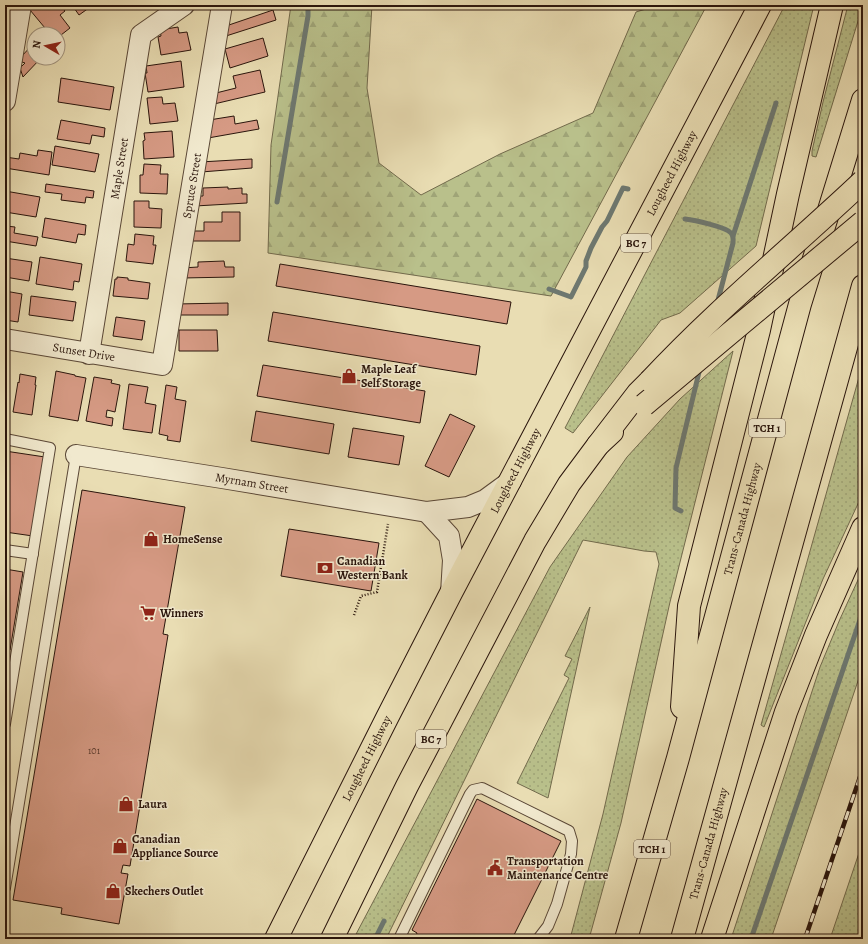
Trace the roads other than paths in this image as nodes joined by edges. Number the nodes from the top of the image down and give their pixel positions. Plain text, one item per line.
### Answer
1 (21, 5) edge
2 (184, 5) edge
3 (222, 5) edge
4 (760, 5) edge
5 (832, 5) edge
6 (863, 100) edge
7 (5, 101) edge
8 (863, 181) edge
9 (863, 222) edge
10 (863, 286) edge
11 (5, 339) edge
12 (89, 354) junction
13 (162, 365) joint
14 (5, 439) edge
15 (598, 445) junction
16 (76, 456) joint
17 (511, 481) junction
18 (427, 512) junction
19 (863, 528) edge
20 (5, 550) edge
21 (33, 554) junction
22 (451, 593) junction
23 (10, 666) edge
24 (5, 724) edge
25 (678, 758) junction
26 (5, 888) edge
27 (276, 939) edge
28 (332, 939) edge
29 (399, 939) edge
30 (538, 939) edge
31 (626, 939) edge
32 (682, 939) edge
33 (712, 939) edge

1 - 7 street
2 - 12 street, Maple Street
3 - 13 street, Spruce Street
4 - 17 main road, Lougheed Highway / BC 7
5 - 25 main road
6 - 25 main road, Trans-Canada Highway / TCH 1
8 - 15 main road, bridge
9 - 15 main road, BC 7, bridge
10 - 32 main road, Trans-Canada Highway
11 - 12 street, Sunset Drive
12 - 13 street, Sunset Drive
14 - 21 lane
15 - 28 main road, BC 7
16 - 18 street, Myrnam Street
16 - 26 lane
17 - 18 street, Myrnam Street
17 - 22 main road, Lougheed Highway / BC 7
18 - 22 street
19 - 33 main road
20 - 21 lane
21 - 23 lane
22 - 27 main road, Lougheed Highway / BC 7
23 - 24 lane
25 - 31 main road, Trans-Canada Highway / TCH 1
29 - 30 lane

